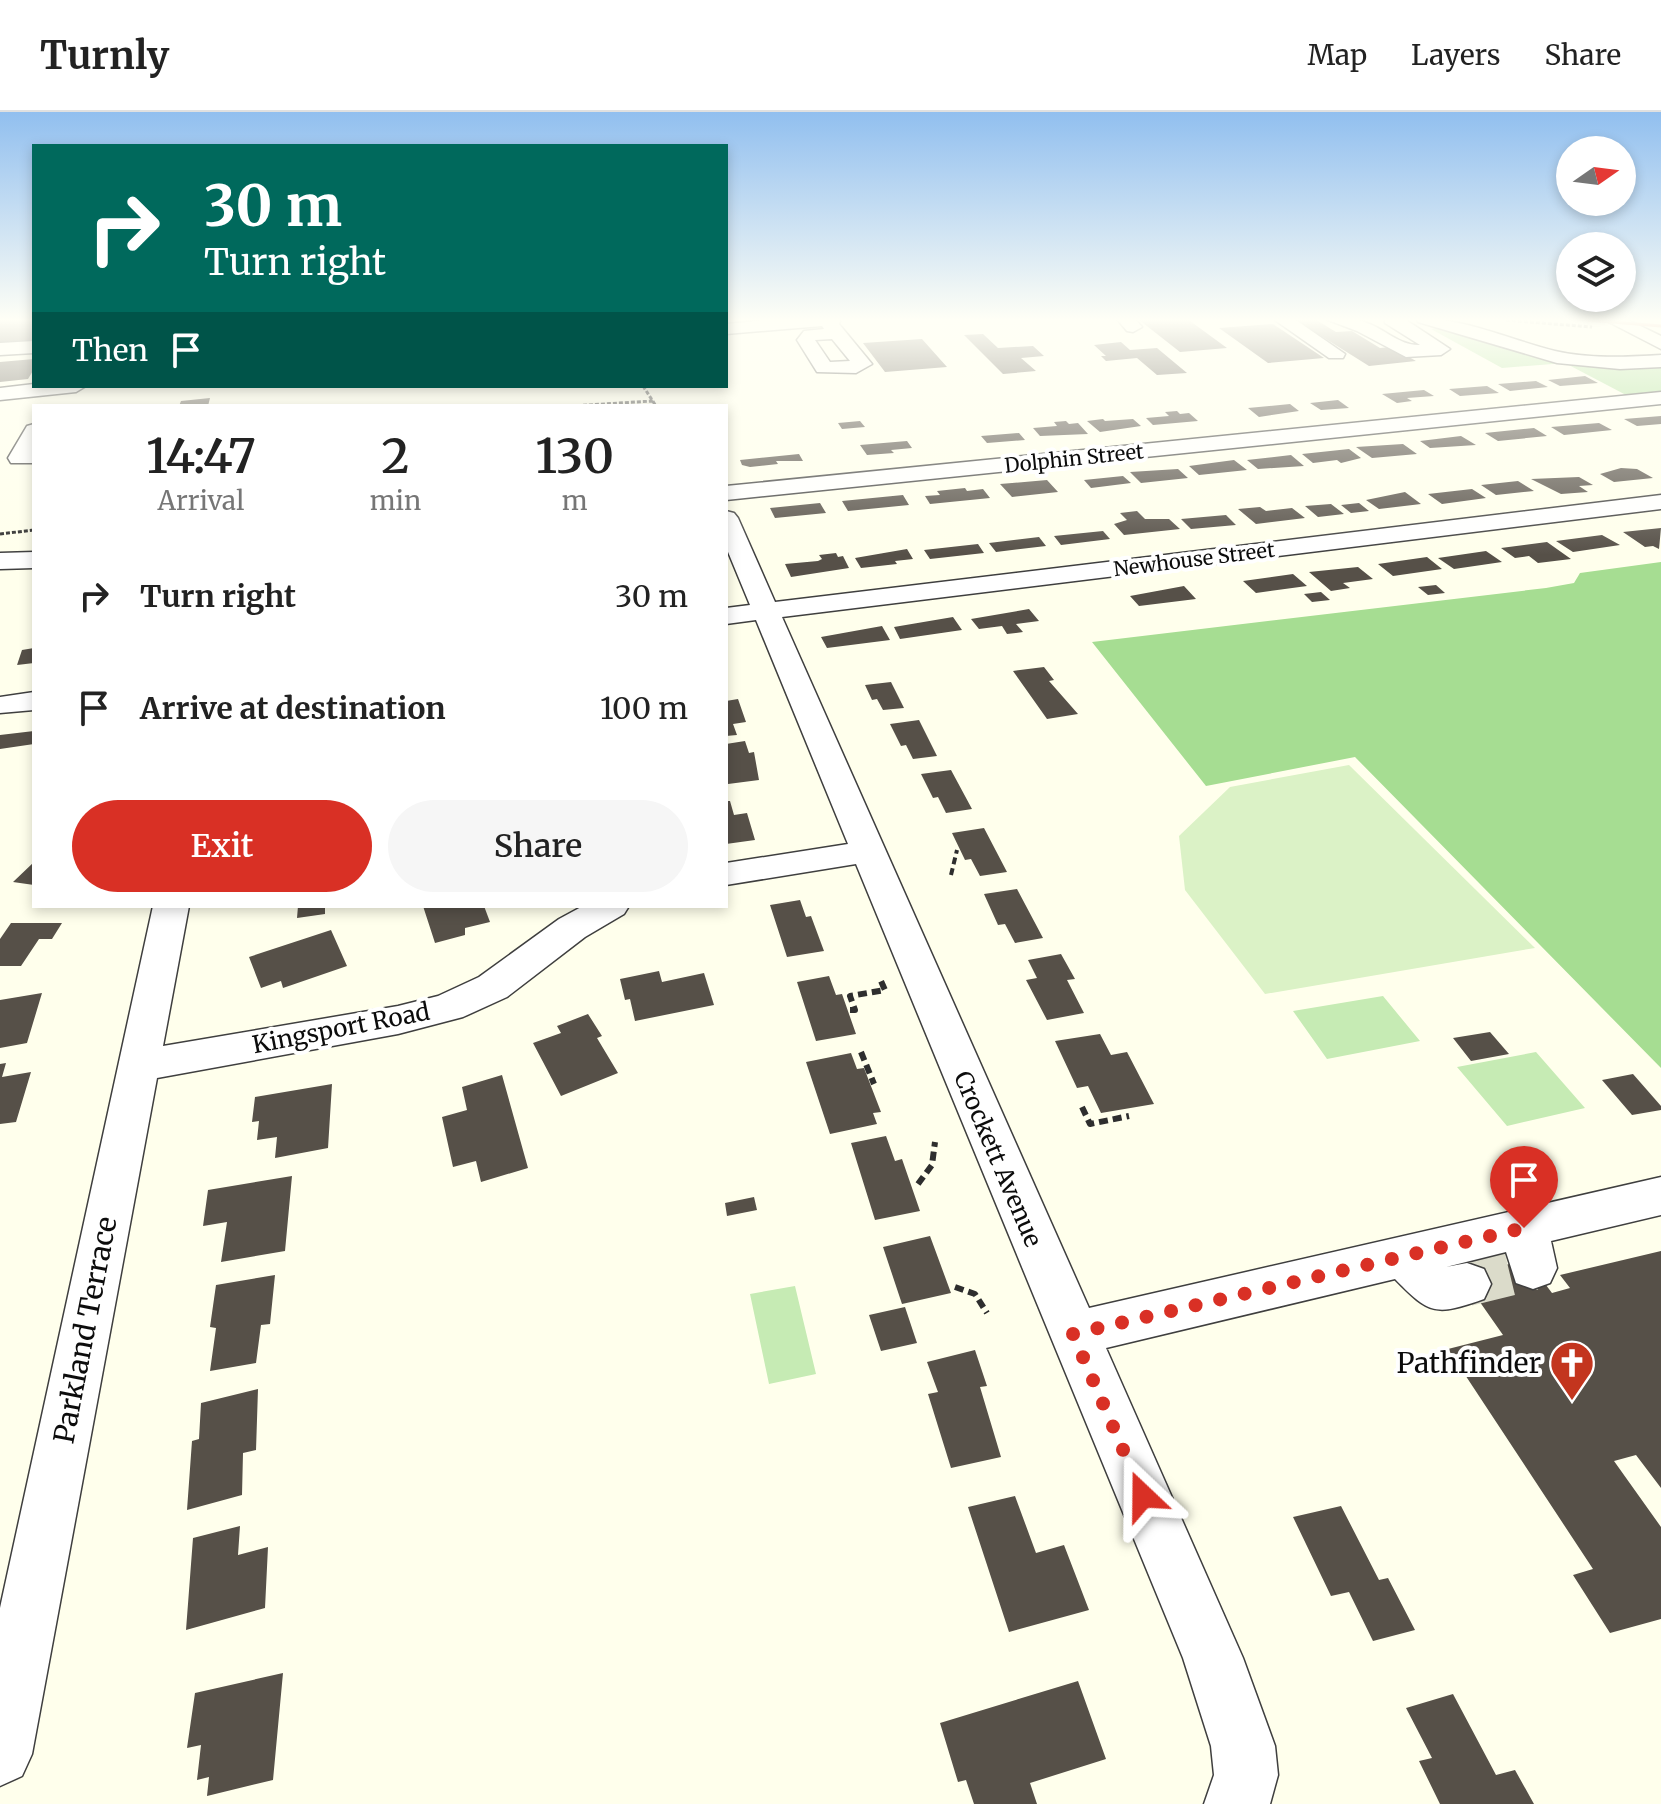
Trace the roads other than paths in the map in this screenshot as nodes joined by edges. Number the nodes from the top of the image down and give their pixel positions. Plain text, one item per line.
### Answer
1 (1661, 398) edge
2 (20, 417) edge
3 (32, 456) edge
4 (728, 493) edge
5 (1661, 502) edge
6 (728, 528) edge
7 (32, 560) edge
8 (0, 561) edge
9 (745, 614) edge
10 (32, 701) edge
11 (3, 705) dead end
12 (866, 852) junction
13 (728, 874) edge
14 (171, 908) edge
15 (607, 908) edge
16 (138, 1066) junction
17 (1661, 1196) edge
18 (1404, 1256) junction
19 (1467, 1284) tunnel mouth
20 (1073, 1334) junction
21 (0, 1754) edge
22 (1237, 1804) edge

1 - 4 street, Dolphin Street
2 - 3 street
5 - 9 street, Newhouse Street
6 - 9 street, Crockett Avenue
7 - 8 street
9 - 12 street, Crockett Avenue
10 - 11 street
12 - 13 street
12 - 20 street, Crockett Avenue
14 - 16 street, Parkland Terrace
15 - 16 street, Kingsport Road
16 - 21 street, Parkland Terrace
17 - 18 street
18 - 19 street
18 - 20 street
20 - 22 street, Crockett Avenue

